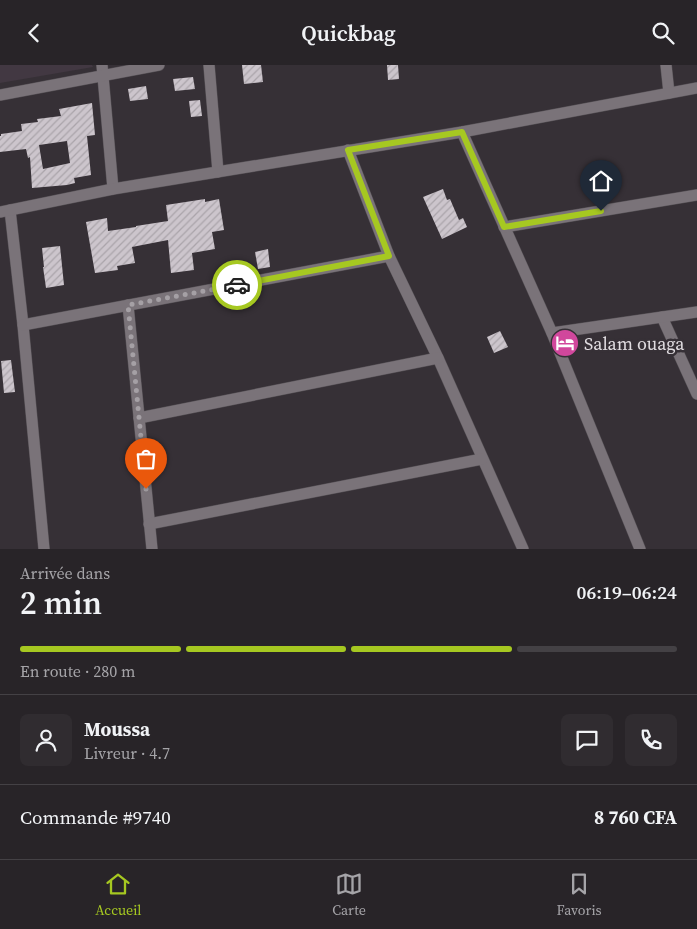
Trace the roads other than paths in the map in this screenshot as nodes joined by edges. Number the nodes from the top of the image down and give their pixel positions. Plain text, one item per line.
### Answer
1 (159, 65) edge
2 (209, 65) edge
3 (666, 65) edge
4 (103, 71) edge
5 (697, 87) edge
6 (669, 93) junction
7 (0, 95) edge
8 (462, 132) junction
9 (348, 150) junction
10 (218, 172) junction
11 (113, 189) junction
12 (697, 195) edge
13 (5, 211) edge
14 (504, 227) junction
15 (389, 256) junction
16 (128, 305) junction
17 (697, 312) edge
18 (662, 317) junction
19 (22, 325) junction
20 (552, 333) junction
21 (438, 358) junction
22 (697, 394) edge
23 (139, 418) junction
24 (482, 459) junction
25 (149, 524) junction
26 (44, 549) edge
27 (152, 549) edge
28 (522, 549) edge
29 (640, 549) edge

1 - 4 street
2 - 10 street
3 - 6 street
4 - 7 street
4 - 11 street
5 - 6 street
6 - 8 street
8 - 9 street
8 - 14 street
9 - 10 street
9 - 15 street
10 - 11 street
11 - 13 street
12 - 14 street
13 - 19 street
14 - 20 street
15 - 16 street
15 - 21 street
16 - 19 street
16 - 23 street
17 - 18 street
18 - 20 street
18 - 22 street
19 - 26 street
20 - 29 street
21 - 23 street
21 - 24 street
23 - 25 street
24 - 25 street
24 - 28 street
25 - 27 street

